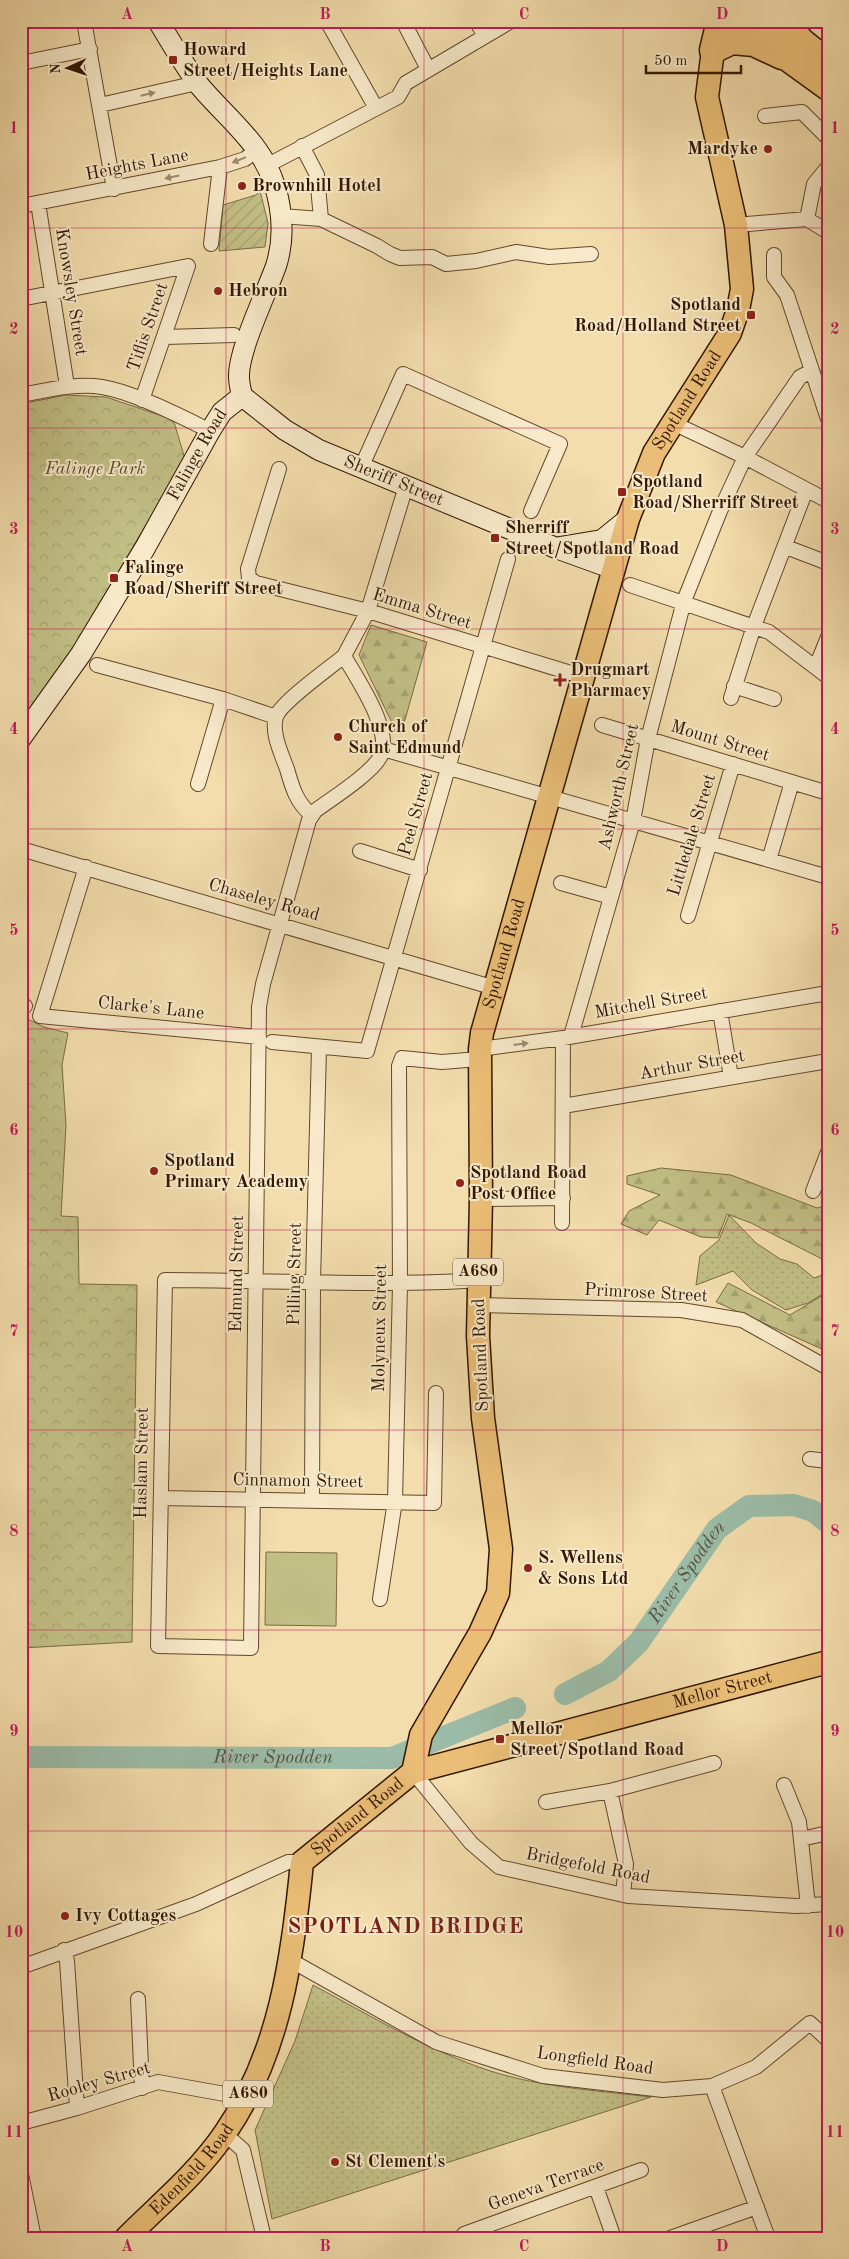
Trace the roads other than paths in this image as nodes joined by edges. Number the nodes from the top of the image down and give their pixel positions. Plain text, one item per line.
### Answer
1 (84, 21) edge
2 (158, 21) edge
3 (327, 21) edge
4 (403, 21) edge
5 (476, 21) edge
6 (511, 21) edge
7 (720, 21) edge
8 (731, 21) edge
9 (756, 21) edge
10 (786, 21) edge
11 (484, 36) junction
12 (90, 49) junction
13 (713, 50) junction
14 (788, 58) junction
15 (21, 63) edge
16 (828, 63) edge
17 (428, 68) junction
18 (197, 83) junction
19 (828, 88) edge
20 (100, 105) junction
21 (376, 108) junction
22 (766, 116) dead end
23 (828, 138) edge
24 (302, 146) junction
25 (261, 158) junction
26 (828, 167) edge
27 (220, 168) junction
28 (114, 189) junction
29 (38, 203) junction
30 (21, 206) edge
31 (281, 216) junction
32 (321, 219) junction
33 (807, 219) junction
34 (736, 225) junction
35 (828, 232) edge
36 (211, 244) dead end
37 (591, 254) dead end
38 (774, 254) dead end
39 (52, 292) junction
40 (21, 299) edge
41 (234, 335) dead end
42 (165, 337) junction
43 (812, 371) junction
44 (67, 386) junction
45 (21, 395) edge
46 (242, 396) junction
47 (142, 400) junction
48 (828, 419) edge
49 (673, 423) junction
50 (210, 431) junction
51 (746, 457) junction
52 (361, 468) junction
53 (279, 469) dead end
54 (406, 486) junction
55 (806, 490) junction
56 (828, 501) edge
57 (532, 511) dead end
58 (628, 519) junction
59 (786, 547) junction
60 (556, 548) junction
61 (508, 559) dead end
62 (828, 562) edge
63 (614, 569) junction
64 (630, 585) dead end
65 (684, 601) junction
66 (368, 611) junction
67 (754, 626) junction
68 (828, 637) edge
69 (484, 648) junction
70 (344, 656) junction
71 (98, 665) dead end
72 (816, 667) junction
73 (584, 677) junction
74 (828, 677) edge
75 (774, 698) dead end
76 (223, 699) junction
77 (276, 717) junction
78 (602, 725) dead end
79 (21, 738) edge
80 (648, 739) junction
81 (383, 749) junction
82 (733, 764) junction
83 (448, 768) junction
84 (792, 782) junction
85 (198, 784) dead end
86 (828, 793) edge
87 (550, 798) junction
88 (312, 815) junction
89 (633, 821) junction
90 (709, 843) junction
91 (21, 849) edge
92 (360, 851) dead end
93 (769, 860) junction
94 (86, 867) junction
95 (420, 870) junction
96 (828, 877) edge
97 (561, 883) dead end
98 (612, 897) junction
99 (688, 916) dead end
100 (280, 925) junction
101 (394, 957) junction
102 (495, 988) junction
103 (828, 992) edge
104 (720, 1011) junction
105 (259, 1037) junction
106 (567, 1037) junction
107 (272, 1042) dead end
108 (319, 1048) junction
109 (479, 1054) junction
110 (828, 1061) edge
111 (732, 1077) junction
112 (563, 1106) junction
113 (828, 1152) edge
114 (813, 1191) dead end
115 (562, 1198) junction
116 (482, 1199) junction
117 (562, 1223) dead end
118 (256, 1280) junction
119 (465, 1281) dead end
120 (313, 1282) junction
121 (400, 1284) junction
122 (478, 1305) junction
123 (828, 1368) edge
124 (436, 1392) dead end
125 (810, 1459) dead end
126 (828, 1461) edge
127 (161, 1498) junction
128 (253, 1499) junction
129 (312, 1500) junction
130 (395, 1501) junction
131 (380, 1599) dead end
132 (158, 1646) joint
133 (828, 1662) edge
134 (714, 1763) dead end
135 (414, 1765) junction
136 (784, 1785) dead end
137 (610, 1791) junction
138 (546, 1802) dead end
139 (828, 1833) edge
140 (801, 1839) junction
141 (302, 1862) junction
142 (623, 1895) junction
143 (828, 1904) edge
144 (808, 1906) junction
145 (64, 1950) junction
146 (290, 1960) junction
147 (21, 1967) edge
148 (138, 1999) dead end
149 (828, 2040) edge
150 (712, 2086) junction
151 (142, 2088) junction
152 (246, 2098) junction
153 (77, 2108) junction
154 (21, 2123) edge
155 (225, 2134) junction
156 (641, 2170) dead end
157 (21, 2174) edge
158 (596, 2187) junction
159 (757, 2207) junction
160 (464, 2234) dead end
161 (29, 2235) edge
162 (126, 2238) edge
163 (264, 2238) edge
164 (614, 2238) edge
165 (670, 2238) edge
166 (768, 2238) edge

1 - 12 street
2 - 18 main road
3 - 21 street
4 - 17 street
5 - 11 street
6 - 11 street, Heights Lane
7 - 13 highway
8 - 13 main road, Spotland Road / A680
9 - 14 highway
10 - 16 highway
11 - 17 street, Heights Lane
12 - 15 street
12 - 20 street
13 - 14 highway
13 - 34 main road, Spotland Road / A680
14 - 19 highway
17 - 21 street, Heights Lane
20 -> 18 street
18 - 25 main road
20 - 28 street
21 - 24 street, Heights Lane
22 - 23 street
24 - 25 street, Heights Lane
24 - 32 street
25 -> 27 street, Heights Lane
25 - 31 main road, Falinge Road
26 - 33 street
27 -> 28 street, Heights Lane
27 - 36 street
28 - 29 street, Heights Lane
29 - 30 street, Heights Lane
29 - 39 street, Knowsley Street
31 - 32 street
31 - 46 main road, Falinge Road
32 - 37 street
33 - 34 street
33 - 35 street
34 - 49 main road, Spotland Road / A680
38 - 43 street
39 - 40 street
39 - 42 street, Tiflis Street
39 - 44 street, Knowsley Street
41 - 42 street
42 - 47 street, Tiflis Street
43 - 48 street
43 - 51 street, Ashworth Street
44 - 45 street
44 - 47 street
46 - 50 main road, Falinge Road
46 - 52 main road, Sheriff Street
47 - 50 street
49 - 51 street
49 - 58 main road, Spotland Road / A680
50 - 79 main road, Falinge Road
51 - 55 street
51 - 65 street, Ashworth Street
52 - 54 main road, Sheriff Street
52 - 57 street
53 - 66 street, Emma Street
54 - 60 main road, Sheriff Street
54 - 66 street
55 - 56 street
55 - 59 street
58 - 60 main road
58 - 63 main road, Spotland Road / A680
59 - 62 street
59 - 67 street
60 - 63 main road, Sheriff Street
61 - 69 street, Peel Street
63 - 73 main road, Spotland Road / A680
64 - 65 street
65 - 67 street
65 - 80 street, Ashworth Street
66 - 69 street, Emma Street
66 - 70 street
67 - 72 street
67 - 75 street
68 - 72 street
69 - 73 street, Emma Street
69 - 83 street, Peel Street
70 - 77 street
70 - 81 street
71 - 76 street
72 - 74 street
73 - 87 main road, Spotland Road / A680
76 - 77 street
76 - 85 street
77 - 88 street
78 - 80 street, Mount Street
80 - 82 street, Mount Street
80 - 89 street, Ashworth Street
81 - 83 street
81 - 88 street
82 - 84 street, Mount Street
82 - 90 street, Littledale Street
83 - 87 street
83 - 95 street, Peel Street
84 - 86 street, Mount Street
84 - 93 street
87 - 89 street
87 - 102 main road, Spotland Road / A680
88 - 100 street, Edmund Street
89 - 90 street
89 - 98 street, Ashworth Street
90 - 93 street
90 - 99 street, Littledale Street
91 - 94 street, Chaseley Road
92 - 95 street
93 - 96 street
94 - 100 street, Chaseley Road
94 - 105 street, Clarke's Lane
95 - 101 street, Peel Street
97 - 98 street
98 - 106 street, Ashworth Street
100 - 101 street, Chaseley Road
100 - 105 street, Edmund Street
101 - 102 street, Chaseley Road
101 - 108 street, Peel Street
102 - 109 main road, Spotland Road / A680
103 - 104 street, Mitchell Street
104 - 106 street, Mitchell Street
104 - 111 street
105 - 118 street, Edmund Street
109 -> 106 street, Mitchell Street
106 - 112 street, Ashworth Street
107 - 108 street
108 - 120 street, Pilling Street
109 - 116 main road, Spotland Road / A680
109 - 121 street, Molyneux Street
110 - 111 street, Arthur Street
111 - 112 street, Arthur Street
112 - 115 street, Ashworth Street
113 - 114 street
115 - 116 street
115 - 117 street, Ashworth Street
116 - 122 main road, Spotland Road / A680
118 - 120 street
118 - 127 street, Haslam Street
118 - 128 street, Edmund Street
119 - 121 street
120 - 121 street
120 - 129 street, Pilling Street
121 - 130 street, Molyneux Street
122 - 123 street, Primrose Street
122 - 135 main road, Spotland Road / A680
124 - 130 street, Cinnamon Street
125 - 126 street
127 - 128 street, Cinnamon Street
127 - 132 street, Haslam Street
128 - 129 street, Cinnamon Street
128 - 132 street, Edmund Street
129 - 130 street, Cinnamon Street
130 - 131 street, Molyneux Street
133 - 135 main road, Mellor Street
134 - 137 street
135 - 141 main road, Spotland Road
135 - 142 street, Bridgefold Road
136 - 140 street
137 - 138 street
137 - 142 street
139 - 140 street
140 - 144 street
141 - 145 street
141 - 146 main road, Edenfield Road / A680
142 - 144 street, Bridgefold Road
143 - 144 street, Bridgefold Road
145 - 147 street
145 - 153 street
146 - 150 street, Longfield Road
146 - 152 main road, Edenfield Road / A680
148 - 151 street
149 - 150 street, Longfield Road
150 - 159 street
151 - 152 street, Rooley Street
151 - 153 street, Rooley Street
152 - 155 main road, Edenfield Road / A680
153 - 154 street, Rooley Street
155 - 162 main road, Edenfield Road / A680
155 - 163 street
156 - 158 street, Geneva Terrace
157 - 161 street
158 - 160 street, Geneva Terrace
158 - 164 street
159 - 165 street
159 - 166 street

